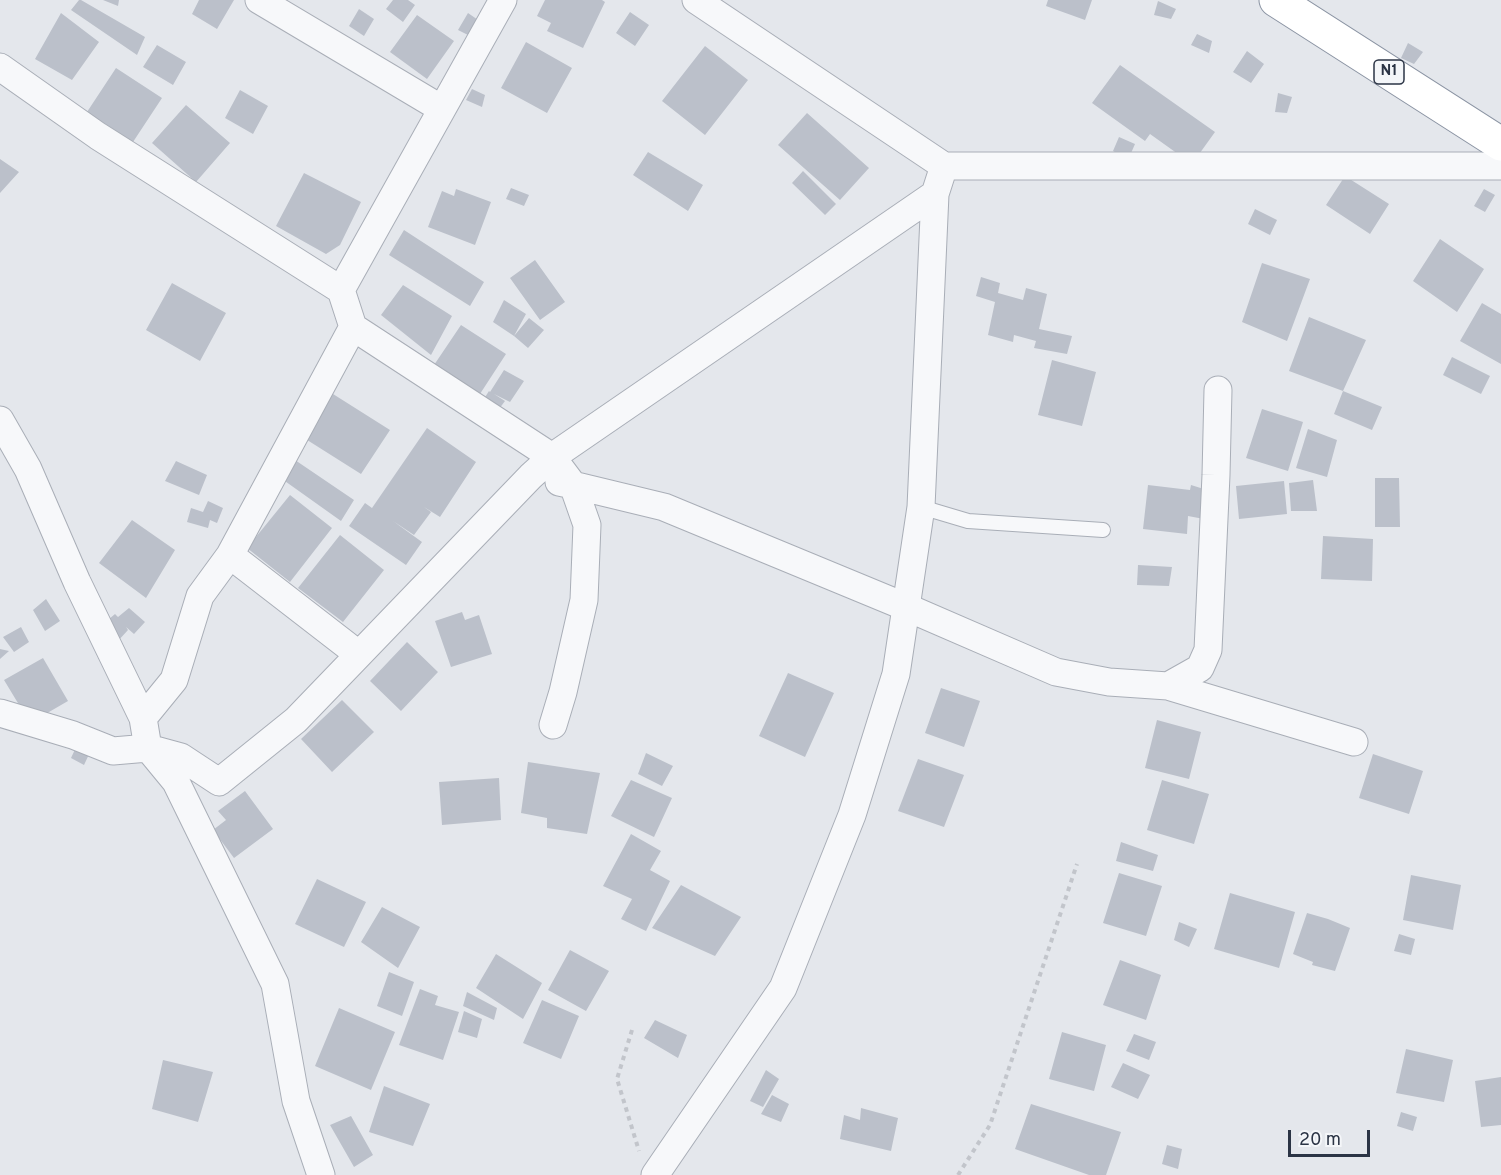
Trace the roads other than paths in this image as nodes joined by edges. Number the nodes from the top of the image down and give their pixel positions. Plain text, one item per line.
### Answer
1 (259, 0) edge
2 (502, 0) edge
3 (696, 0) edge
4 (1276, 0) edge
5 (0, 67) edge
6 (442, 109) junction
7 (1501, 144) edge
8 (944, 166) junction
9 (1501, 166) edge
10 (935, 194) junction
11 (341, 290) junction
12 (353, 327) junction
13 (1218, 390) dead end
14 (0, 420) edge
15 (552, 457) junction
16 (531, 476) junction
17 (573, 485) junction
18 (921, 507) junction
19 (1103, 530) dead end
20 (230, 555) junction
21 (906, 607) junction
22 (358, 654) junction
23 (1168, 686) junction
24 (0, 713) edge
25 (143, 718) junction
26 (553, 725) dead end
27 (1354, 742) dead end
28 (148, 748) junction
29 (647, 1164) edge
30 (321, 1175) edge

1 - 6 street
2 - 6 street
3 - 8 street
4 - 7 highway, N1
5 - 11 street
6 - 11 street
8 - 9 street
8 - 10 street
10 - 15 street
10 - 18 street
11 - 12 street
12 - 15 street
12 - 20 street
13 - 23 street
14 - 25 street
15 - 16 street
15 - 17 street
16 - 17 street
16 - 22 street
17 - 21 street
17 - 26 street
18 - 19 lane
18 - 21 street
20 - 22 street
20 - 25 street
21 - 23 street
21 - 29 street
22 - 28 street
23 - 27 street
24 - 28 street
25 - 28 street
28 - 30 street

